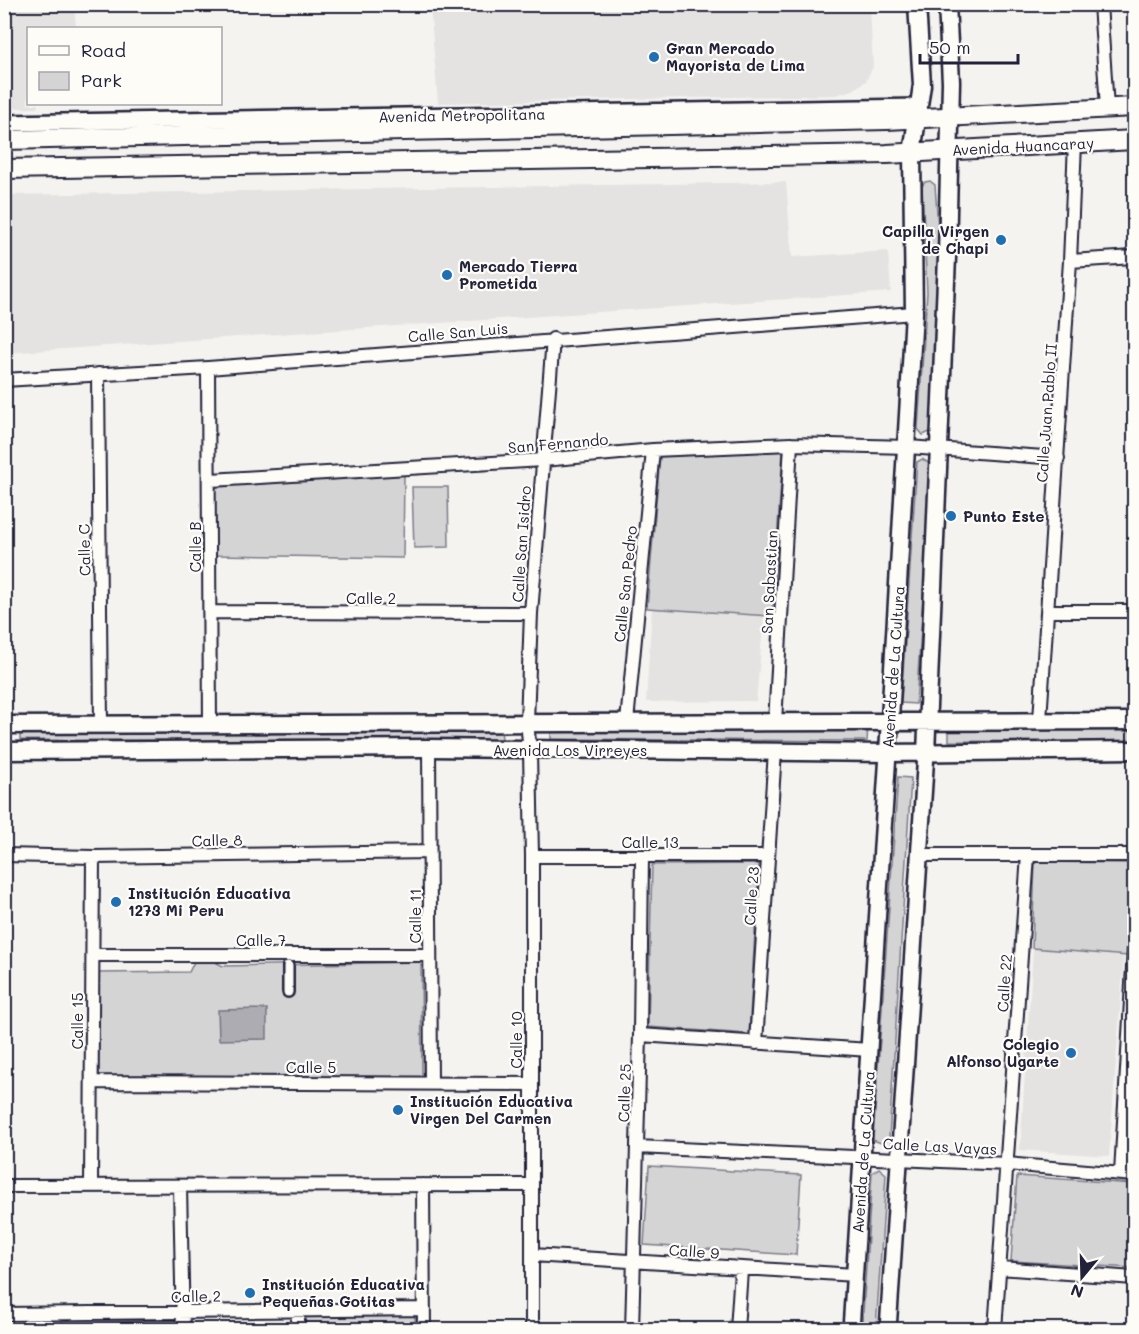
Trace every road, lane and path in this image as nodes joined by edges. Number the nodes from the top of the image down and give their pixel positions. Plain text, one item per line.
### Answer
1 (917, 4) edge
2 (947, 4) edge
3 (1100, 4) edge
4 (1134, 107) edge
5 (1107, 108) junction
6 (919, 112) junction
7 (950, 115) junction
8 (4, 123) edge
9 (4, 140) edge
10 (1134, 140) edge
11 (1074, 143) junction
12 (949, 151) junction
13 (912, 153) junction
14 (4, 169) edge
15 (1134, 257) edge
16 (1070, 261) junction
17 (914, 313) junction
18 (552, 339) junction
19 (208, 368) junction
20 (98, 374) junction
21 (4, 380) edge
22 (791, 444) junction
23 (908, 447) junction
24 (939, 449) junction
25 (653, 450) junction
26 (1058, 458) junction
27 (543, 460) junction
28 (211, 480) junction
29 (1134, 610) edge
30 (1048, 611) junction
31 (210, 612) junction
32 (531, 613) junction
33 (1040, 720) junction
34 (927, 721) junction
35 (1134, 721) edge
36 (527, 722) junction
37 (627, 722) junction
38 (775, 722) junction
39 (890, 722) junction
40 (4, 726) edge
41 (101, 726) junction
42 (210, 726) junction
43 (429, 748) junction
44 (1134, 750) edge
45 (4, 751) edge
46 (530, 751) junction
47 (775, 751) junction
48 (888, 753) junction
49 (926, 753) junction
50 (429, 852) junction
51 (4, 855) edge
52 (921, 855) junction
53 (1028, 855) junction
54 (1134, 855) edge
55 (532, 856) junction
56 (768, 856) junction
57 (93, 857) junction
58 (642, 857) junction
59 (1134, 949) edge
60 (93, 955) junction
61 (430, 955) junction
62 (288, 966) dead end
63 (288, 992) dead end
64 (640, 1035) junction
65 (756, 1043) junction
66 (870, 1050) junction
67 (1131, 1066) edge
68 (92, 1082) junction
69 (430, 1083) junction
70 (530, 1084) junction
71 (637, 1147) junction
72 (863, 1158) junction
73 (899, 1158) junction
74 (1007, 1164) junction
75 (1121, 1173) junction
76 (1134, 1175) edge
77 (423, 1185) junction
78 (530, 1185) junction
79 (4, 1186) edge
80 (91, 1186) junction
81 (180, 1186) junction
82 (532, 1255) junction
83 (635, 1262) junction
84 (1000, 1268) junction
85 (741, 1270) junction
86 (855, 1275) junction
87 (1134, 1278) edge
88 (424, 1309) junction
89 (298, 1310) junction
90 (183, 1311) junction
91 (4, 1314) edge
92 (183, 1329) edge
93 (298, 1329) edge
94 (424, 1329) edge
95 (532, 1329) edge
96 (632, 1329) edge
97 (737, 1329) edge
98 (851, 1329) edge
99 (888, 1329) edge
100 (995, 1329) edge

1 - 6 main road, Avenida de La Cultura
2 - 7 main road
3 - 5 street
4 - 5 main road
5 - 7 main road
6 - 7 main road
6 - 8 street, Avenida Metropolitana
6 - 9 main road, Avenida Metropolitana
6 - 13 main road, Avenida de La Cultura
7 - 12 main road
10 - 11 main road, Avenida Huancaray
11 - 12 main road, Avenida Huancaray
11 - 16 street, Calle Juan Pablo II
12 - 13 main road, Avenida Huancaray
12 - 24 main road
13 - 14 main road
13 - 17 main road, Avenida de La Cultura
15 - 16 street
16 - 26 street, Calle Juan Pablo II
17 - 18 street, Calle San Luis
17 - 23 main road, Avenida de La Cultura
18 - 19 street, Calle San Luis
18 - 27 street, Calle San Isidro
19 - 20 street, Calle San Luis
19 - 28 street, Calle B
20 - 21 street, Calle San Luis
20 - 41 street, Calle C
22 - 23 street, San Fernando
22 - 25 street, San Fernando
22 - 38 street, San Sabastian
23 - 24 street, San Fernando
23 - 39 main road, Avenida de La Cultura
24 - 26 street, San Fernando
24 - 34 main road
25 - 27 street, San Fernando
25 - 37 street, Calle San Pedro
26 - 30 street, Calle Juan Pablo II
27 - 28 street, San Fernando
27 - 32 street, Calle San Isidro
28 - 31 street, Calle B
29 - 30 street
30 - 33 street, Calle Juan Pablo II
31 - 32 street, Calle 2
31 - 42 street, Calle B
32 - 36 street, Calle San Isidro
33 - 34 main road, Avenida Los Virreyes
33 - 35 main road, Avenida Los Virreyes
34 - 39 main road, Avenida Los Virreyes
34 - 49 main road
36 - 37 main road, Avenida Los Virreyes
36 - 42 main road, Avenida Los Virreyes
36 - 46 street, Calle San Isidro
37 - 38 main road, Avenida Los Virreyes
38 - 39 main road, Avenida Los Virreyes
39 - 48 main road, Avenida de La Cultura
40 - 41 main road, Avenida Los Virreyes
41 - 42 main road, Avenida Los Virreyes
43 - 45 main road, Avenida Los Virreyes
43 - 46 main road, Avenida Los Virreyes
43 - 50 street, Calle 11
44 - 49 main road, Avenida Los Virreyes
46 - 47 main road, Avenida Los Virreyes
46 - 55 street, Calle 10
47 - 48 main road, Avenida Los Virreyes
47 - 56 street, Calle 23
48 - 49 main road, Avenida Los Virreyes
48 - 66 street, Avenida de La Cultura
49 - 52 street
50 - 57 street, Calle 8
50 - 61 street, Calle 11
51 - 57 street, Calle 8
52 - 53 street
52 - 73 street
53 - 54 street
53 - 74 street, Calle 22
55 - 58 street, Calle 13
55 - 70 street, Calle 10
56 - 58 street, Calle 13
56 - 65 street, Calle 23
57 - 60 street, Calle 15
58 - 64 street, Calle 25
59 - 67 street
60 - 61 street, Calle 7
60 - 68 street, Calle 15
61 - 69 street, Calle 11
62 - 63 street
64 - 65 street
64 - 71 street, Calle 25
65 - 66 street
66 - 72 street, Avenida de La Cultura
67 - 75 street
68 - 69 street, Calle 5
68 - 80 street, Calle 15
69 - 70 street, Calle 5
70 - 78 street, Calle 10
71 - 72 street, Calle Las Vayas
71 - 83 street, Calle 25
72 - 73 street, Calle Las Vayas
72 - 86 street, Avenida de La Cultura
73 - 74 street, Calle Las Vayas
73 - 99 street
74 - 75 street, Calle Las Vayas
74 - 84 street, Calle 22
75 - 76 street, Calle Las Vayas
77 - 78 street
77 - 81 street
77 - 88 street
78 - 82 street, Calle 10
79 - 80 street
80 - 81 street
81 - 90 street
82 - 83 street, Calle 9
82 - 95 street, Calle 10
83 - 85 street, Calle 9
83 - 96 street, Calle 25
84 - 87 street
84 - 100 street, Calle 22
85 - 86 street, Calle 9
85 - 97 street
86 - 98 street, Avenida de La Cultura
88 - 89 street, Calle 2
88 - 94 street
89 - 90 street, Calle 2
89 - 93 street
90 - 91 street, Calle 2
90 - 92 street

